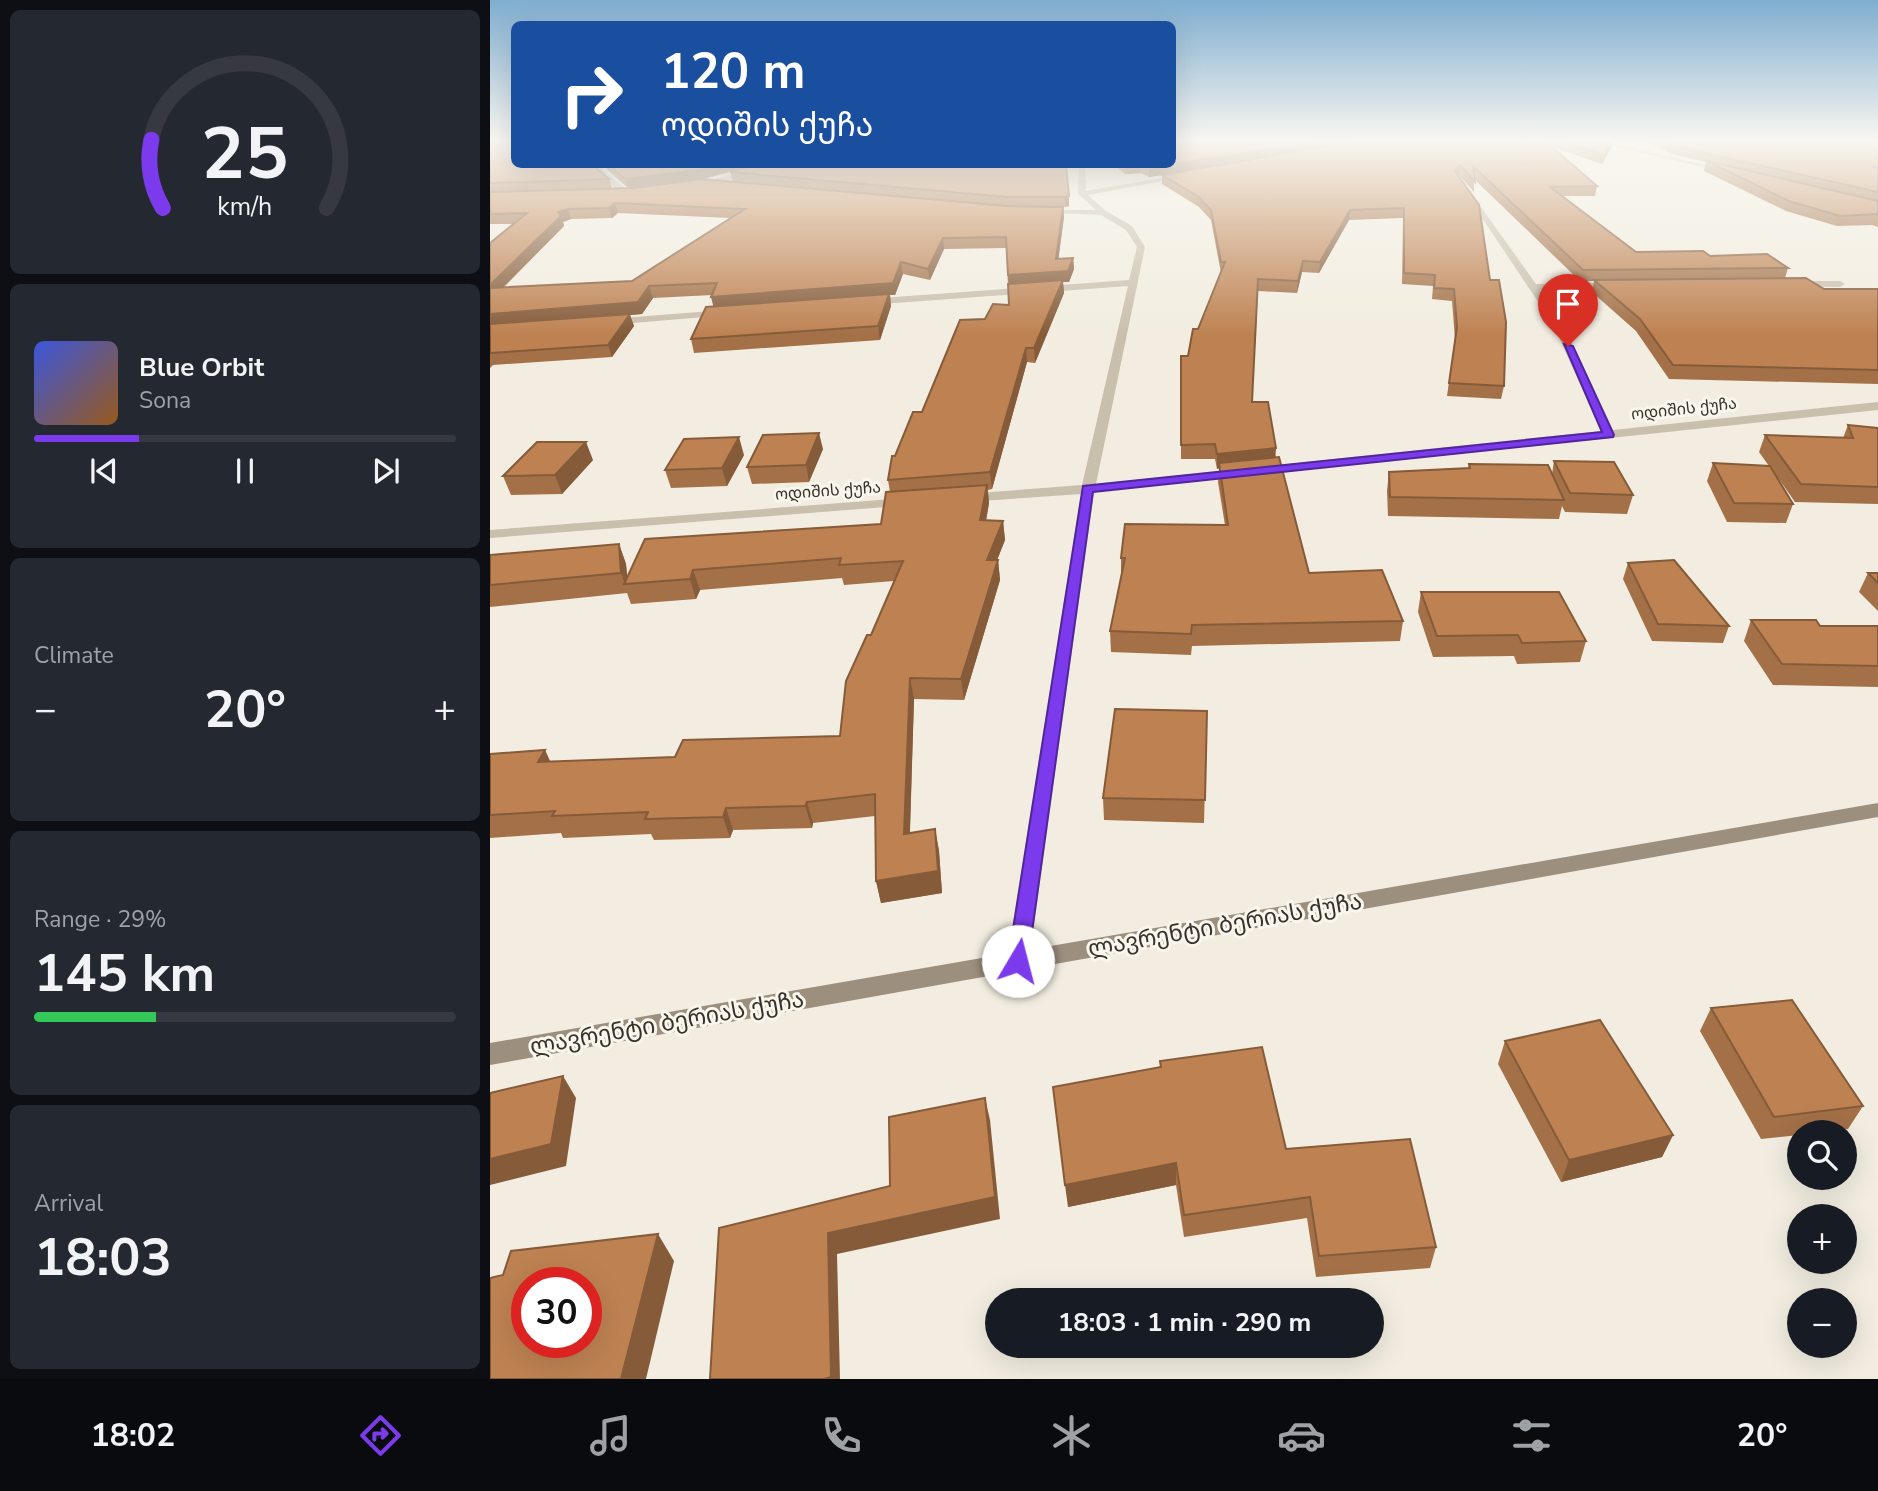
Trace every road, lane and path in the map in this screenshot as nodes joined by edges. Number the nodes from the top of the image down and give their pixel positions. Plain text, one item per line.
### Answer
1 (1096, 206) edge
2 (1478, 206) edge
3 (1035, 212) edge
4 (1103, 213) junction
5 (1133, 283) junction
6 (1784, 284) edge
7 (1840, 284) dead end
8 (1630, 286) edge
9 (1532, 287) junction
10 (852, 303) edge
11 (740, 312) edge
12 (601, 323) edge
13 (1878, 406) edge
14 (1609, 435) junction
15 (1088, 489) junction
16 (949, 499) edge
17 (921, 501) edge
18 (490, 534) edge
19 (1878, 810) edge
20 (1018, 961) junction
21 (490, 1054) edge

1 - 4 street
2 - 9 street
3 - 4 street
4 - 5 street
5 - 10 street
5 - 15 street
6 - 7 street
8 - 9 street
9 - 14 street
11 - 12 street
13 - 14 street, ოდიშის ქუჩა
14 - 15 street, ოდიშის ქუჩა
15 - 16 street, ოდიშის ქუჩა
15 - 20 street
17 - 18 street, ოდიშის ქუჩა
19 - 20 main road, ლავრენტი ბერიას ქუჩა
20 - 21 main road, ლავრენტი ბერიას ქუჩა

